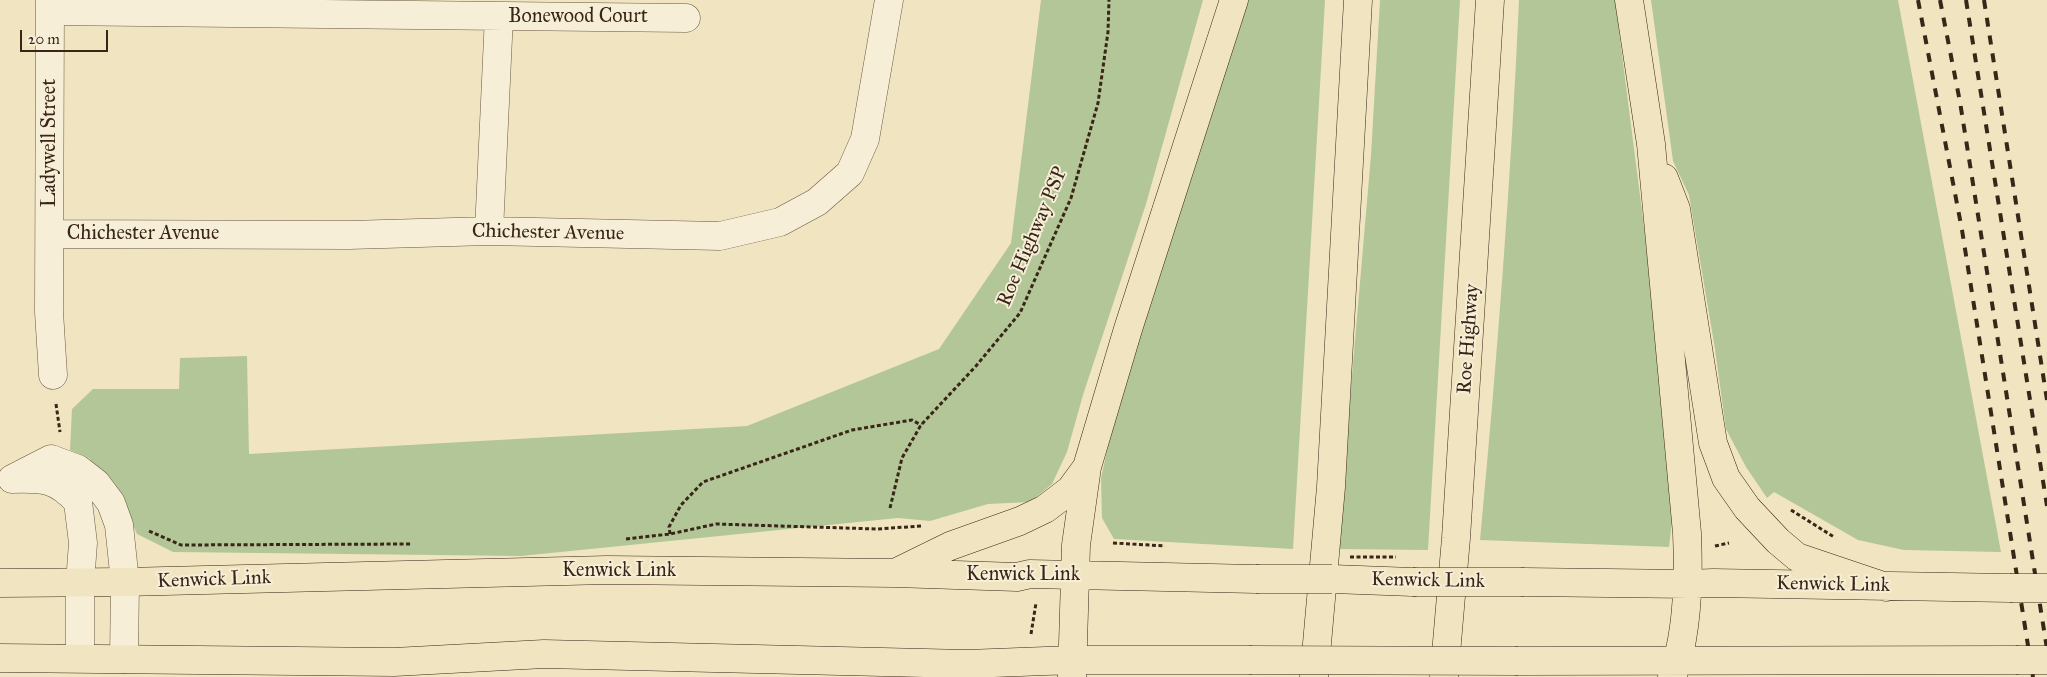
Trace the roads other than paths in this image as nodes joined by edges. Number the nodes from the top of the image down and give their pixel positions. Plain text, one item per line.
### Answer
1 (889, 0) edge
2 (1234, 0) edge
3 (1358, 0) edge
4 (1490, 0) edge
5 (1629, 0) edge
6 (50, 6) edge
7 (499, 16) junction
8 (686, 18) dead end
9 (1651, 144) junction
10 (489, 231) junction
11 (50, 234) junction
12 (53, 375) road end
13 (1087, 467) junction
14 (6, 480) edge
15 (895, 573) junction
16 (1075, 575) junction
17 (125, 582) junction
18 (0, 583) edge
19 (80, 583) junction
20 (1689, 584) junction
21 (1886, 586) junction
22 (2047, 588) edge
23 (0, 658) edge
24 (80, 658) junction
25 (124, 659) junction
26 (1983, 659) junction
27 (2047, 660) edge
28 (1072, 669) edge
29 (1675, 669) edge
30 (975, 670) edge
31 (1314, 677) edge
32 (1444, 677) edge
33 (1893, 677) edge

1 - 10 street, Chichester Avenue
2 - 13 highway
3 - 31 highway
4 - 32 highway, Roe Highway
5 - 9 highway
6 - 7 street, Bonewood Court
6 - 11 street, Ladywell Street
7 - 8 street, Bonewood Court
7 - 10 street
9 - 20 highway
9 - 21 highway
10 - 11 street, Chichester Avenue
11 - 12 street, Ladywell Street
13 - 15 highway
13 - 16 highway
14 - 17 street
14 - 19 street
15 - 16 highway, Kenwick Link
15 - 17 highway, Kenwick Link
16 - 20 highway, Kenwick Link, bridge
16 - 28 highway
17 - 19 highway, Kenwick Link
17 - 25 street
18 - 19 highway, Kenwick Link
19 - 24 street
20 - 21 highway, Kenwick Link
20 - 29 highway
21 - 22 highway, Kenwick Link, bridge
23 - 24 highway
24 - 25 highway
25 - 30 highway
26 - 27 highway, bridge
26 - 29 highway
26 - 33 highway
28 - 29 highway, bridge
28 - 30 highway

